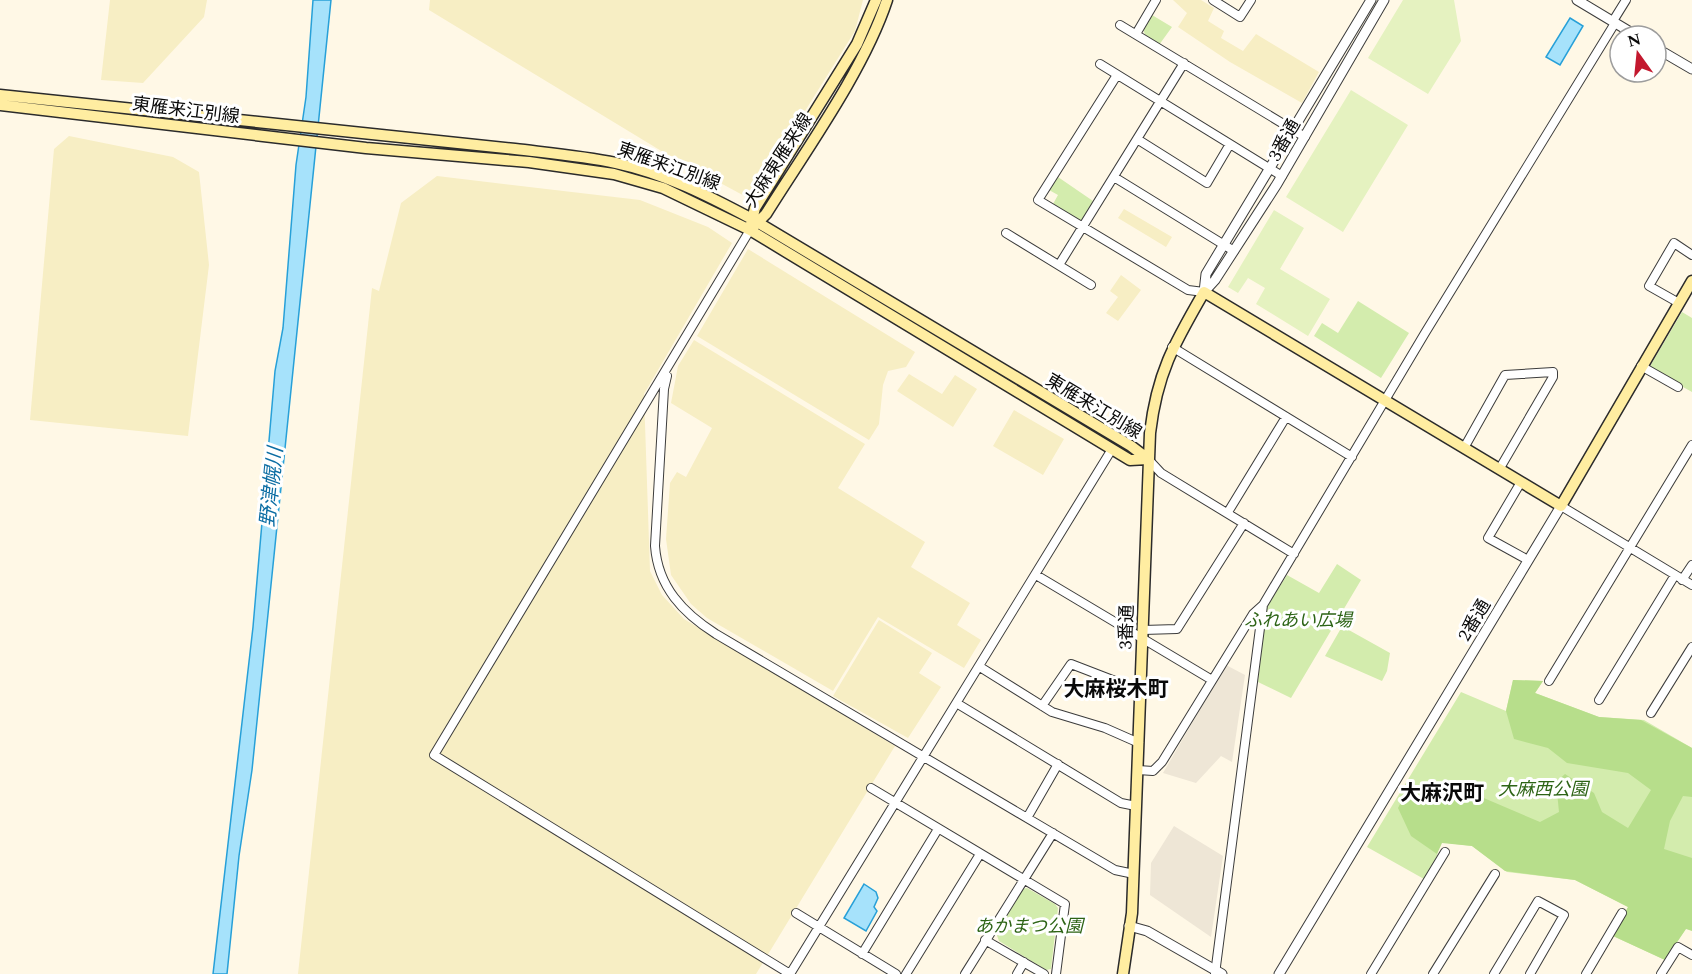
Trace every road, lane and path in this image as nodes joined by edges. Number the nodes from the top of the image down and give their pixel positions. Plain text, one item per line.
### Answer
1 (876, 0) edge
2 (887, 0) edge
3 (1156, 0) edge
4 (1213, 0) edge
5 (1251, 0) edge
6 (1371, 0) edge
7 (1384, 0) edge
8 (1578, 0) edge
9 (1626, 0) edge
10 (1614, 22) junction
11 (1617, 24) edge
12 (1120, 25) dead end
13 (1136, 34) junction
14 (1668, 55) edge
15 (1184, 63) junction
16 (1100, 64) dead end
17 (1692, 69) edge
18 (1117, 75) junction
19 (0, 96) edge
20 (1160, 101) junction
21 (0, 105) edge
22 (1294, 130) junction
23 (1305, 137) junction
24 (1137, 139) junction
25 (1230, 144) junction
26 (1271, 169) junction
27 (1282, 176) junction
28 (1114, 177) junction
29 (755, 220) junction
30 (1082, 227) junction
31 (750, 230) junction
32 (1006, 233) dead end
33 (1224, 245) junction
34 (1234, 251) junction
35 (1692, 255) edge
36 (1059, 265) junction
37 (1692, 281) edge
38 (1091, 285) dead end
39 (1204, 292) junction
40 (1679, 303) junction
41 (1172, 347) junction
42 (673, 361) junction
43 (1641, 366) junction
44 (1678, 387) dead end
45 (1387, 400) junction
46 (1286, 417) junction
47 (1692, 445) edge
48 (1464, 448) junction
49 (1112, 449) junction
50 (1352, 457) junction
51 (1148, 459) junction
52 (1500, 468) junction
53 (1521, 482) junction
54 (1561, 506) junction
55 (1228, 512) junction
56 (1244, 523) junction
57 (1630, 548) junction
58 (1294, 554) junction
59 (1528, 560) junction
60 (1692, 565) edge
61 (1036, 575) junction
62 (1675, 575) junction
63 (1683, 580) junction
64 (1692, 585) edge
65 (1263, 605) junction
66 (1143, 635) junction
67 (1692, 646) edge
68 (980, 667) junction
69 (1212, 680) junction
70 (1549, 681) dead end
71 (1141, 691) junction
72 (1599, 700) dead end
73 (958, 704) junction
74 (1042, 706) junction
75 (1651, 713) dead end
76 (1139, 743) junction
77 (923, 756) junction
78 (1058, 764) junction
79 (1138, 770) junction
80 (872, 788) dead end
81 (895, 803) junction
82 (1136, 806) junction
83 (1027, 818) junction
84 (938, 829) junction
85 (1053, 833) junction
86 (1445, 852) dead end
87 (980, 854) junction
88 (1134, 874) junction
89 (1495, 874) dead end
90 (1024, 878) junction
91 (796, 913) dead end
92 (1622, 913) dead end
93 (1129, 927) junction
94 (819, 928) junction
95 (985, 940) junction
96 (862, 954) junction
97 (1692, 955) edge
98 (1023, 962) junction
99 (1217, 973) edge
100 (790, 974) edge
101 (896, 974) edge
102 (906, 974) edge
103 (965, 974) edge
104 (1017, 974) edge
105 (1044, 974) edge
106 (1056, 974) edge
107 (1123, 974) edge
108 (1279, 974) edge
109 (1371, 974) edge
110 (1433, 974) edge
111 (1494, 974) edge
112 (1530, 974) edge
113 (1586, 974) edge
114 (1661, 974) edge

1 - 29 main road, 大麻東雁来線
2 - 29 main road, 大麻東雁来線
3 - 13 street
4 - 5 street
6 - 22 street, 3番通
7 - 23 street, 3番通
8 - 10 street
9 - 10 street
10 - 11 street
10 - 45 street
12 - 13 street
13 - 15 street
14 - 17 street
15 - 20 street
15 - 22 street
16 - 18 street
18 - 20 street
18 - 30 street
19 - 29 main road, 東雁来江別線
20 - 24 street
20 - 25 street
21 - 31 main road, 東雁来江別線
22 - 23 street
22 - 26 street, 3番通
23 - 27 street, 3番通
24 - 25 street
24 - 28 street
25 - 26 street
26 - 27 street
26 - 33 street, 3番通
27 - 34 street, 3番通
28 - 30 street
28 - 33 street
29 - 31 main road, 大麻東雁来線
29 - 51 main road, 東雁来江別線
30 - 36 street
30 - 39 street
31 - 42 street
31 - 49 main road, 東雁来江別線
32 - 36 street
33 - 34 street
33 - 39 street, 3番通
34 - 39 street, 3番通
35 - 40 street
36 - 38 street
37 - 40 main road, 2番通
39 - 41 main road, 3番通
39 - 45 main road
40 - 43 main road, 2番通
41 - 46 street
41 - 51 main road, 3番通
42 - 77 street
42 - 100 street
43 - 44 street
43 - 54 main road, 2番通
45 - 48 main road
45 - 50 street
46 - 50 street
46 - 55 street
47 - 57 street
48 - 52 main road
48 - 52 street
49 - 51 main road, 東雁来江別線
49 - 61 street
50 - 58 street
51 - 55 street
51 - 66 main road, 3番通
52 - 53 main road
53 - 54 main road
53 - 59 street
54 - 57 street
54 - 59 street, 2番通
55 - 56 street
56 - 58 street
56 - 66 street
57 - 62 street
57 - 70 street
58 - 65 street
59 - 108 street, 2番通
60 - 63 street
61 - 66 street
61 - 68 street
62 - 63 street
62 - 72 street
63 - 64 street
65 - 69 street
65 - 99 street
66 - 69 street
66 - 71 main road, 3番通
67 - 75 street
68 - 73 street
68 - 74 street
69 - 79 street
71 - 74 street
71 - 76 main road, 3番通
73 - 77 street
73 - 78 street
74 - 76 street
76 - 79 main road, 3番通
77 - 81 street
77 - 83 street
78 - 82 street
78 - 83 street
79 - 82 main road, 3番通
80 - 81 street
81 - 84 street
81 - 94 street
82 - 88 main road, 3番通
83 - 85 street
84 - 87 street
84 - 96 street
85 - 88 street
85 - 90 street
86 - 109 street
87 - 90 street
87 - 102 street
88 - 93 main road, 3番通
89 - 110 street
90 - 95 street
90 - 106 street
91 - 94 street
92 - 113 street
93 - 99 street
93 - 107 main road, 3番通
94 - 96 street
94 - 100 street
95 - 98 street
95 - 103 street
96 - 101 street
97 - 114 street
98 - 104 street
98 - 105 street
111 - 112 street

